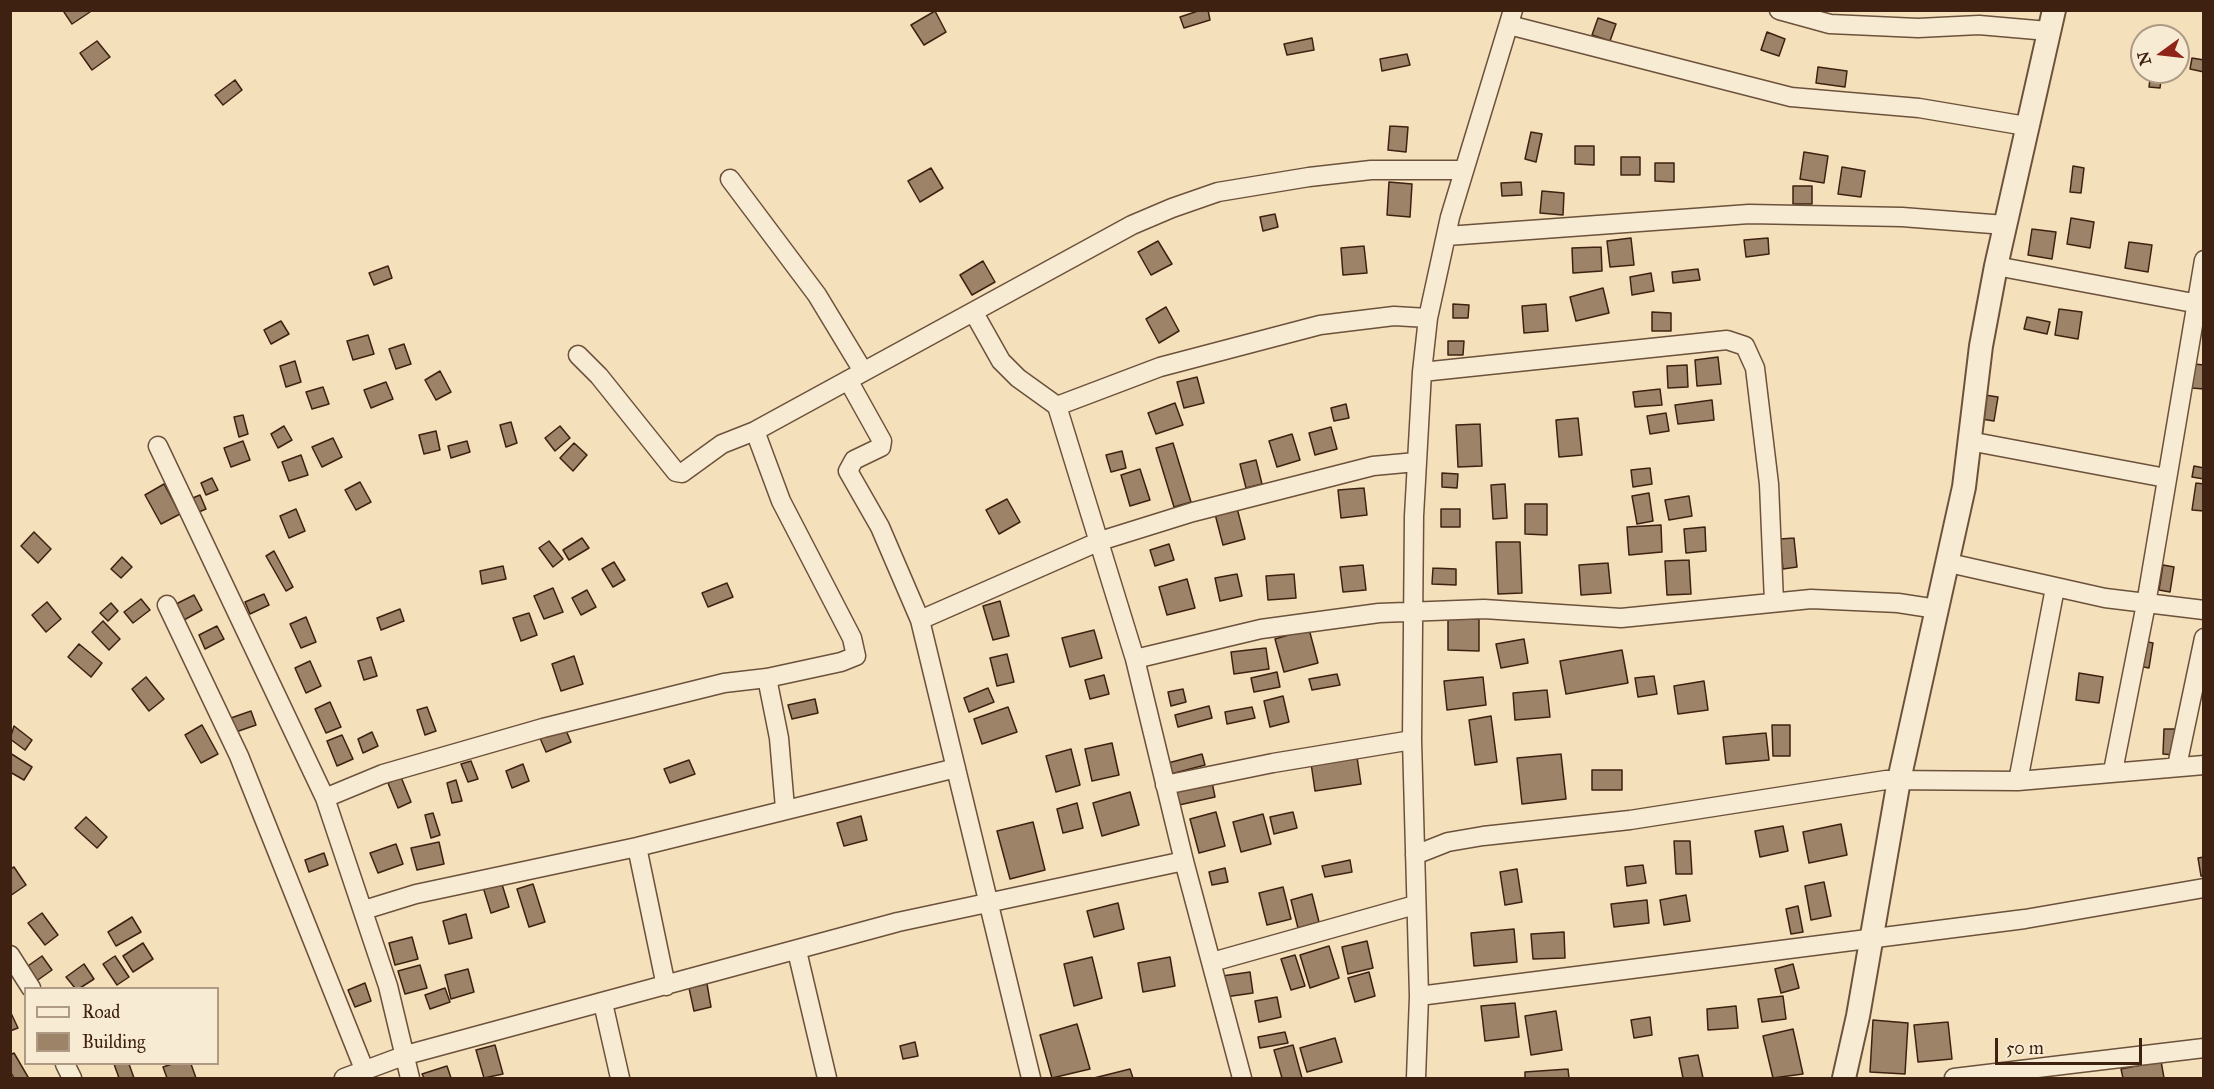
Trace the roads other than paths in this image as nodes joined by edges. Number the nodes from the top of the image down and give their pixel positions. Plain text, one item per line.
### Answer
1 (1779, 10) edge
2 (1511, 18) edge
3 (2051, 21) edge
4 (2026, 126) junction
5 (1464, 170) junction
6 (730, 179) dead end
7 (2005, 225) junction
8 (1447, 236) junction
9 (2204, 260) edge
10 (1996, 266) junction
11 (2200, 305) edge
12 (974, 313) junction
13 (1428, 318) junction
14 (578, 355) dead end
15 (1422, 372) junction
16 (855, 375) junction
17 (1058, 406) junction
18 (755, 431) junction
19 (1969, 441) junction
20 (158, 446) dead end
21 (1416, 462) junction
22 (2166, 478) junction
23 (1100, 541) junction
24 (1949, 563) junction
25 (2055, 588) junction
26 (1774, 602) junction
27 (2146, 604) junction
28 (167, 605) dead end
29 (1937, 609) junction
30 (2204, 610) edge
31 (1414, 611) junction
32 (920, 620) junction
33 (2204, 638) edge
34 (1134, 659) junction
35 (767, 678) junction
36 (1412, 740) junction
37 (2204, 765) edge
38 (2176, 766) junction
39 (956, 768) junction
40 (2113, 771) junction
41 (1899, 780) junction
42 (2018, 781) junction
43 (1165, 785) junction
44 (325, 798) junction
45 (785, 808) junction
46 (637, 847) junction
47 (1415, 855) junction
48 (1184, 861) junction
49 (2204, 888) edge
50 (989, 903) junction
51 (1415, 905) junction
52 (364, 910) junction
53 (1872, 936) junction
54 (797, 951) junction
55 (10, 955) edge
56 (1212, 963) junction
57 (666, 986) junction
58 (30, 987) edge
59 (1419, 996) junction
60 (603, 1003) junction
61 (2204, 1048) edge
62 (406, 1055) junction
63 (364, 1069) junction
64 (2023, 1074) edge
65 (344, 1078) edge
66 (410, 1078) edge
67 (620, 1078) edge
68 (827, 1078) edge
69 (1031, 1078) edge
70 (1242, 1078) edge
71 (1416, 1078) edge
72 (1844, 1078) edge
73 (1954, 1078) edge

1 - 3 street
2 - 4 street
2 - 5 street
3 - 4 street
4 - 7 street
5 - 8 street
5 - 12 street
6 - 16 street
7 - 8 street
7 - 10 street
8 - 13 street
9 - 11 street
10 - 11 street
10 - 19 street
11 - 22 street
12 - 16 street
12 - 17 street
13 - 15 street
13 - 17 street
14 - 18 street
15 - 21 street
15 - 26 street
16 - 18 street
16 - 32 street
17 - 23 street
18 - 35 street
19 - 22 street
19 - 24 street
20 - 44 street
21 - 23 street
21 - 31 street
22 - 27 street
23 - 32 street
23 - 34 street
24 - 25 street
24 - 29 street
25 - 27 street
25 - 42 street
26 - 29 street
26 - 31 street
27 - 30 street
27 - 40 street
28 - 63 street
29 - 41 street
31 - 34 street
31 - 36 street
32 - 39 street
33 - 38 street
34 - 43 street
35 - 44 street
35 - 45 street
36 - 43 street
36 - 47 street
37 - 38 street
38 - 40 street
39 - 45 street
39 - 50 street
40 - 42 street
41 - 42 street
41 - 47 street
41 - 53 street
43 - 48 street
44 - 52 street
45 - 46 street
46 - 52 street
46 - 57 street
47 - 51 street
48 - 50 street
48 - 56 street
49 - 53 street
50 - 54 street
50 - 69 street
51 - 56 street
51 - 59 street
52 - 62 street
53 - 59 street
53 - 72 street
54 - 57 street
54 - 68 street
55 - 58 street
56 - 70 street
57 - 60 street
59 - 71 street
60 - 62 street
60 - 67 street
61 - 64 street
62 - 63 street
62 - 66 street
63 - 65 street
64 - 73 street

